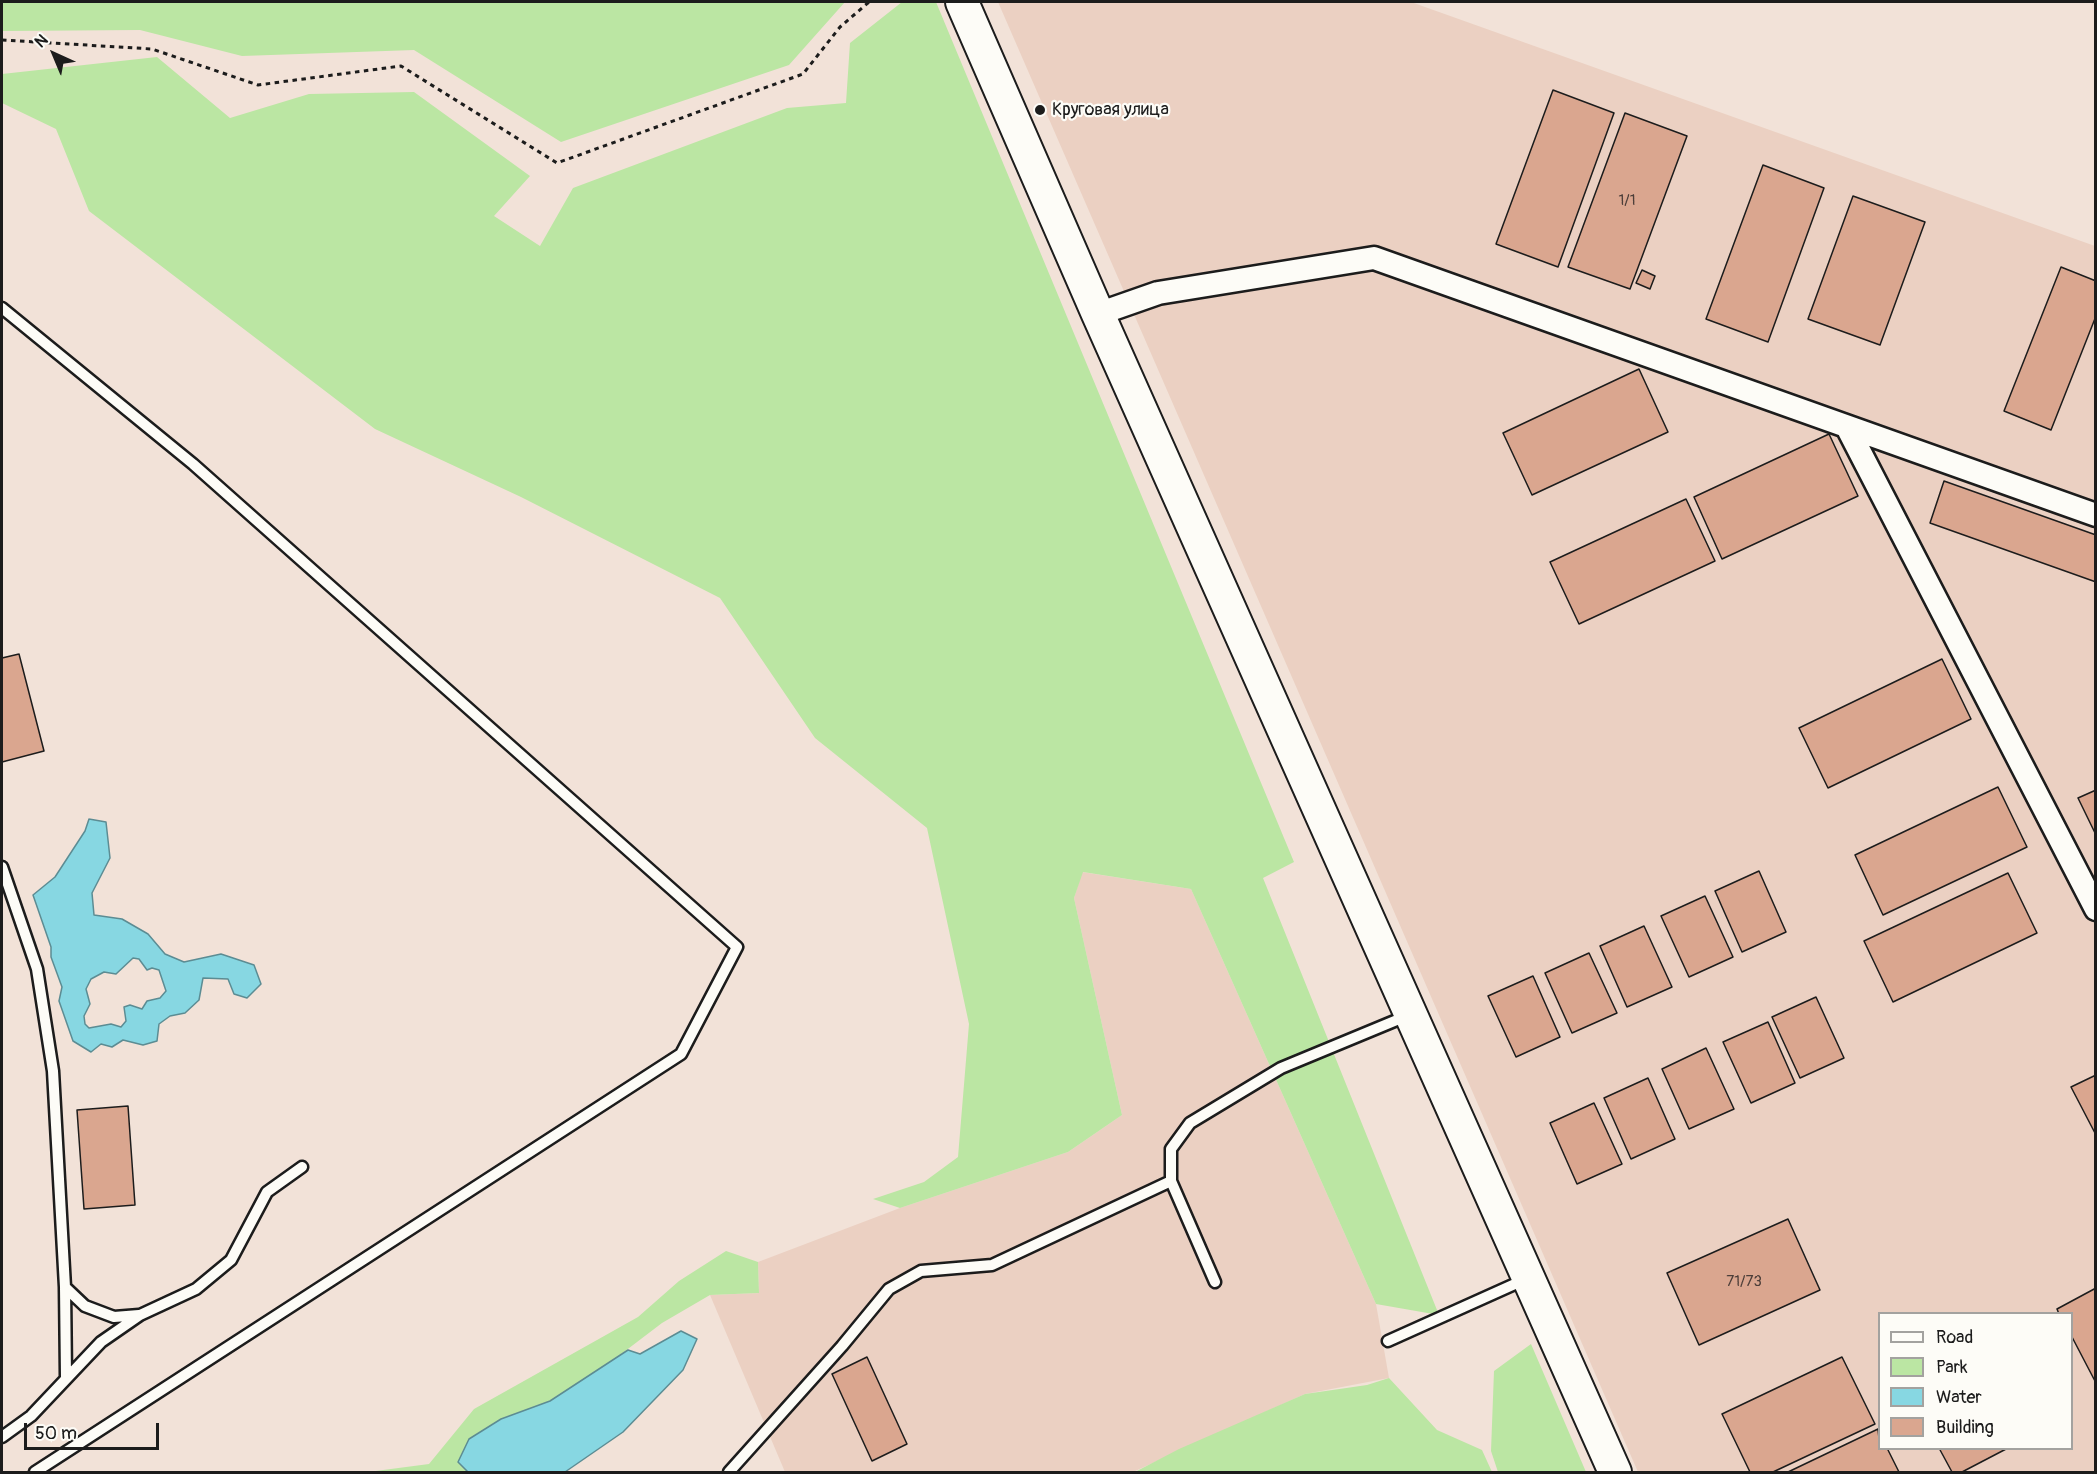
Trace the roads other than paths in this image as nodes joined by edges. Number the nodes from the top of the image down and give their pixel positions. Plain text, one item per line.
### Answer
1 (962, 2) edge
2 (2, 308) edge
3 (1098, 314) junction
4 (1847, 427) junction
5 (2096, 515) edge
6 (2, 867) edge
7 (2096, 909) edge
8 (1410, 1015) junction
9 (302, 1167) dead end
10 (1171, 1181) junction
11 (1529, 1278) junction
12 (1215, 1282) dead end
13 (65, 1287) junction
14 (140, 1315) junction
15 (1388, 1341) dead end
16 (66, 1377) junction
17 (2, 1437) edge
18 (35, 1473) edge
19 (729, 1473) edge
20 (1615, 1473) edge

1 - 3 main road
2 - 18 lane
3 - 4 street
3 - 8 main road
4 - 5 street
4 - 7 street
6 - 13 lane
8 - 10 lane
8 - 11 main road
9 - 14 lane
10 - 12 lane
10 - 19 lane
11 - 15 lane
11 - 20 main road
13 - 14 lane
13 - 16 lane
14 - 16 lane
16 - 17 lane

